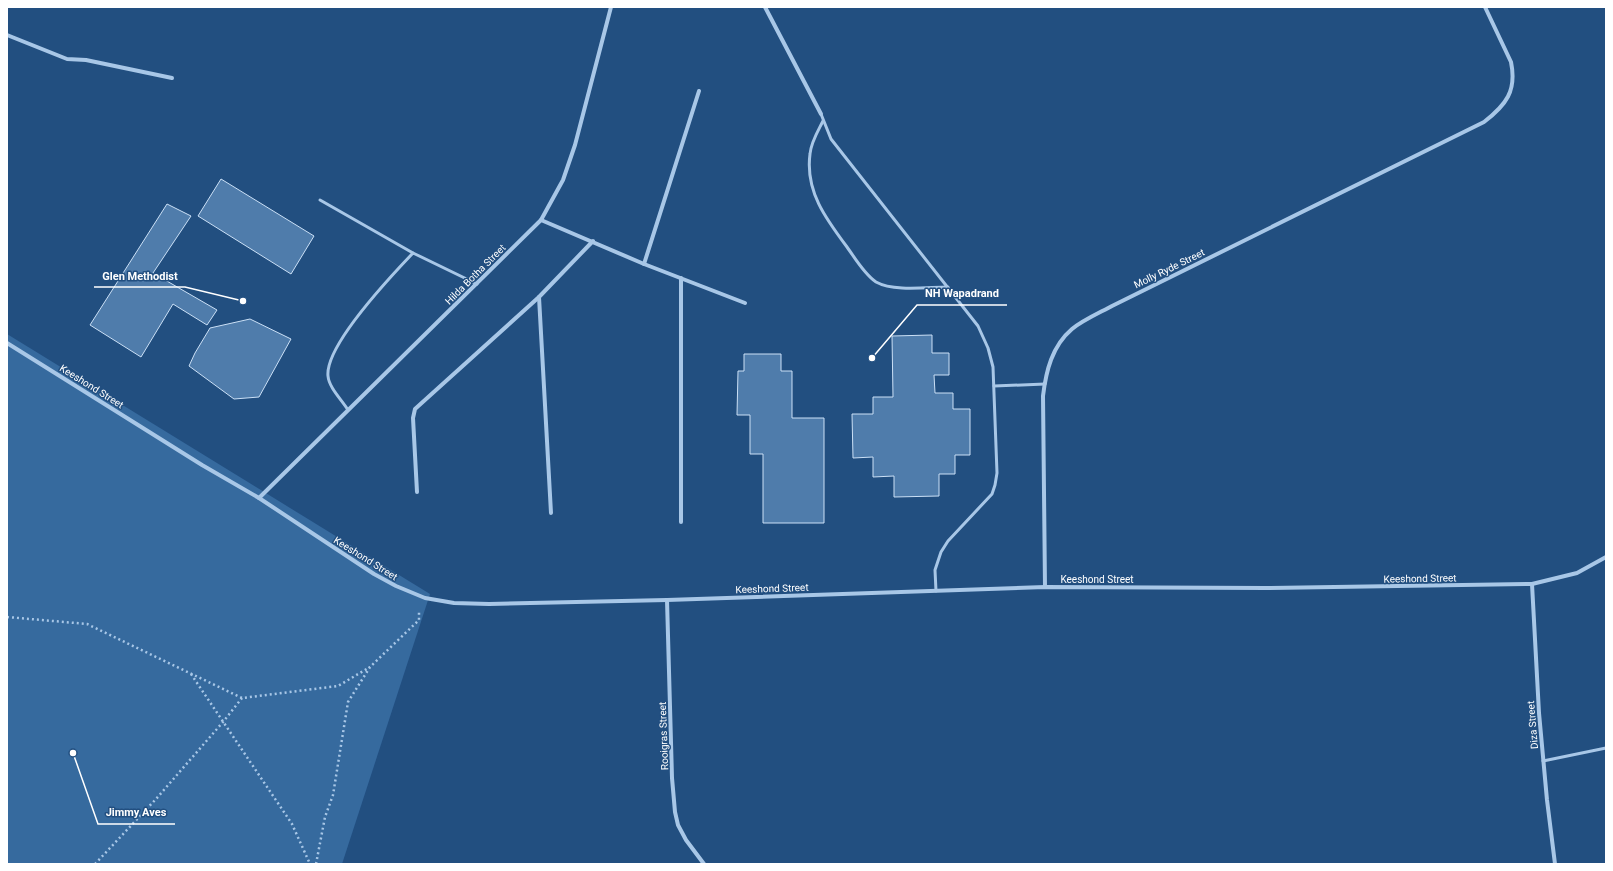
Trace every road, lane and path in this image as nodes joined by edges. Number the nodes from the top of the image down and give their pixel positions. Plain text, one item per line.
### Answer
1 (611, 7) edge
2 (765, 7) edge
3 (1485, 7) edge
4 (7, 35) edge
5 (172, 78) dead end
6 (699, 91) dead end
7 (821, 114) joint
8 (824, 120) junction
9 (320, 200) dead end
10 (541, 220) junction
11 (593, 241) junction
12 (413, 253) junction
13 (644, 264) junction
14 (681, 278) junction
15 (477, 284) junction
16 (948, 287) junction
17 (538, 297) junction
18 (745, 303) dead end
19 (7, 343) edge
20 (1045, 384) junction
21 (994, 386) junction
22 (348, 410) junction
23 (417, 492) dead end
24 (259, 498) junction
25 (550, 513) dead end
26 (681, 522) dead end
27 (1606, 557) edge
28 (1532, 584) junction
29 (1045, 587) junction
30 (936, 591) junction
31 (419, 596) junction
32 (667, 600) junction
33 (7, 617) edge
34 (370, 667) junction
35 (190, 674) junction
36 (242, 698) junction
37 (223, 722) junction
38 (1606, 748) edge
39 (1543, 761) junction
40 (95, 864) edge
41 (310, 864) edge
42 (316, 864) edge
43 (704, 864) edge
44 (1555, 864) edge

1 - 10 street, Hilda Botha Street
2 - 7 street
3 - 20 street, Molly Ryde Street
4 - 5 street
6 - 13 street
7 - 8 lane
8 - 16 lane
8 - 16 lane
9 - 12 lane
10 - 11 street
10 - 15 street, Hilda Botha Street
11 - 13 street
11 - 17 street
12 - 15 lane
12 - 22 lane
13 - 14 street
14 - 18 street
14 - 26 street
15 - 22 street, Hilda Botha Street
16 - 21 lane
17 - 23 street
17 - 25 street
19 - 24 street, Keeshond Street
20 - 21 lane
20 - 29 street, Molly Ryde Street
21 - 30 lane
22 - 24 street, Hilda Botha Street
24 - 31 street, Keeshond Street
27 - 28 street, Keeshond Street
28 - 29 street, Keeshond Street
28 - 39 street, Diza Street
29 - 30 street, Keeshond Street
30 - 32 street, Keeshond Street
31 - 32 street, Keeshond Street
31 - 34 path
32 - 43 street, Rooigras Street
33 - 35 path
34 - 36 path
34 - 42 path
35 - 36 path
35 - 37 path
36 - 37 path
37 - 40 path
37 - 41 path
38 - 39 lane
39 - 44 street, Diza Street

